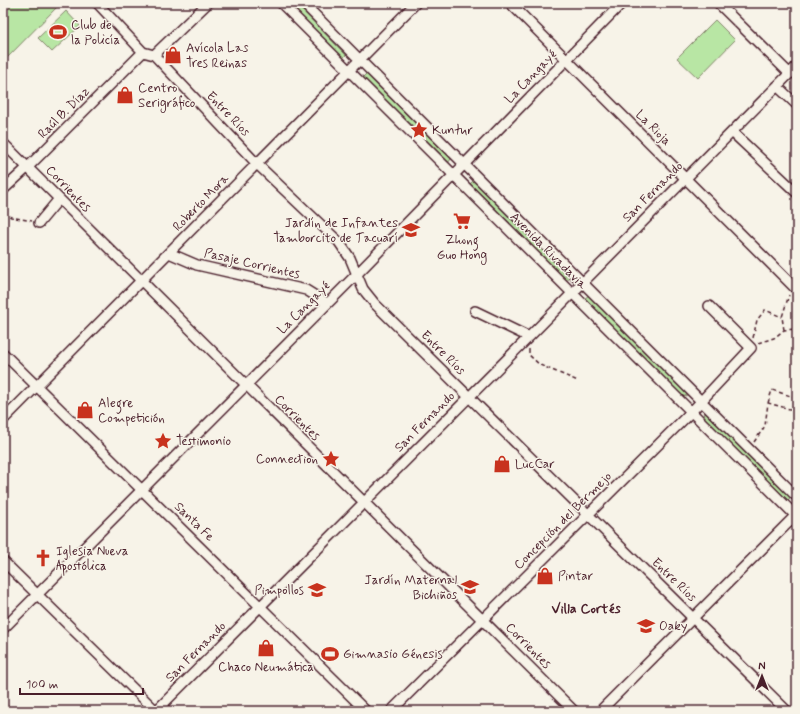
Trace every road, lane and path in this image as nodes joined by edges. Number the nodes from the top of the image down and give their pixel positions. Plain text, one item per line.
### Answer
1 (97, 3) edge
2 (208, 3) edge
3 (281, 3) edge
4 (303, 3) edge
5 (416, 3) edge
6 (510, 3) edge
7 (622, 3) edge
8 (718, 3) edge
9 (143, 52) junction
10 (154, 55) junction
11 (567, 59) junction
12 (359, 60) junction
13 (797, 66) edge
14 (348, 70) junction
15 (790, 74) junction
16 (777, 86) junction
17 (797, 105) edge
18 (732, 132) junction
19 (3, 143) edge
20 (257, 164) junction
21 (465, 165) junction
22 (28, 167) junction
23 (454, 176) junction
24 (3, 178) edge
25 (685, 179) junction
26 (12, 181) junction
27 (3, 190) edge
28 (797, 193) edge
29 (59, 200) junction
30 (3, 213) edge
31 (39, 223) joint
32 (170, 253) junction
33 (356, 275) junction
34 (141, 282) junction
35 (583, 282) junction
36 (796, 288) edge
37 (571, 293) junction
38 (327, 303) junction
39 (709, 306) dead end
40 (475, 311) dead end
41 (782, 317) junction
42 (797, 329) edge
43 (784, 330) junction
44 (529, 337) junction
45 (751, 348) junction
46 (3, 353) edge
47 (578, 381) dead end
48 (246, 385) junction
49 (36, 387) junction
50 (469, 397) junction
51 (797, 398) edge
52 (701, 401) junction
53 (768, 404) junction
54 (692, 411) junction
55 (797, 411) edge
56 (3, 420) edge
57 (749, 448) junction
58 (142, 490) junction
59 (797, 497) edge
60 (364, 503) junction
61 (588, 514) junction
62 (796, 515) edge
63 (3, 561) edge
64 (37, 595) junction
65 (260, 606) junction
66 (693, 617) junction
67 (482, 619) junction
68 (3, 629) edge
69 (156, 711) edge
70 (366, 711) edge
71 (391, 711) edge
72 (574, 711) edge
73 (600, 711) edge
74 (787, 711) edge

1 - 9 street
2 - 10 street
3 - 14 street, Avenida Rivadavia
4 - 12 street, Avenida Rivadavia
5 - 12 street, Roberto Mora
6 - 11 street, La Rioja
7 - 11 street, La Cangayé
8 - 15 street
9 - 10 street
9 - 22 street, Raúl B. Díaz
10 - 20 street, Entre Ríos
11 - 21 street, La Cangayé
11 - 25 street, La Rioja
12 - 14 street, Roberto Mora
12 - 21 street, Avenida Rivadavia
13 - 15 street, San Fernando
14 - 20 street, Roberto Mora
14 - 23 street, Avenida Rivadavia
15 - 16 street, San Fernando
16 - 17 street
16 - 18 street, San Fernando
18 - 25 street, San Fernando
18 - 28 street
19 - 22 street, Corrientes
20 - 32 street, Roberto Mora
20 - 33 street, Entre Ríos
21 - 23 street, La Cangayé
21 - 35 street, Avenida Rivadavia
22 - 26 street, Raúl B. Díaz
22 - 29 street, Corrientes
23 - 33 street, La Cangayé
23 - 37 street, Avenida Rivadavia
24 - 26 street
25 - 35 street, San Fernando
25 - 36 street, La Rioja
26 - 27 street, Raúl B. Díaz
29 - 31 street
29 - 34 street, Corrientes
30 - 31 path
32 - 34 street, Roberto Mora
32 - 38 street, Pasaje Corrientes
33 - 38 street, La Cangayé
33 - 50 street, Entre Ríos
34 - 48 street, Corrientes
34 - 49 street, Roberto Mora
35 - 37 street, San Fernando
35 - 52 street, Avenida Rivadavia
36 - 41 path
37 - 44 street, San Fernando
37 - 54 street, Avenida Rivadavia
38 - 48 street, La Cangayé
39 - 45 street
40 - 44 street
41 - 43 path
41 - 45 path
42 - 43 path
43 - 45 path
44 - 47 path
44 - 50 street, San Fernando
45 - 52 street, Concepción del Bermejo
46 - 49 street, Santa Fe
48 - 58 street, La Cangayé
48 - 60 street, Corrientes
49 - 56 street, Roberto Mora
49 - 58 street, Santa Fe
50 - 60 street, San Fernando
50 - 61 street, Entre Ríos
51 - 53 path
52 - 54 street, Concepción del Bermejo
52 - 57 street, Avenida Rivadavia
53 - 55 path
53 - 57 path
54 - 61 street, Concepción del Bermejo
54 - 62 street, Avenida Rivadavia
57 - 59 street, Avenida Rivadavia
58 - 64 street, La Cangayé
58 - 65 street, Santa Fe
60 - 65 street, San Fernando
60 - 67 street, Corrientes
61 - 66 street, Entre Ríos
61 - 67 street, Concepción del Bermejo
62 - 66 street
63 - 64 street
64 - 68 street, La Cangayé
64 - 69 street
65 - 69 street, San Fernando
65 - 70 street, Santa Fe
66 - 73 street
66 - 74 street, Entre Ríos
67 - 71 street, Concepción del Bermejo
67 - 72 street, Corrientes

